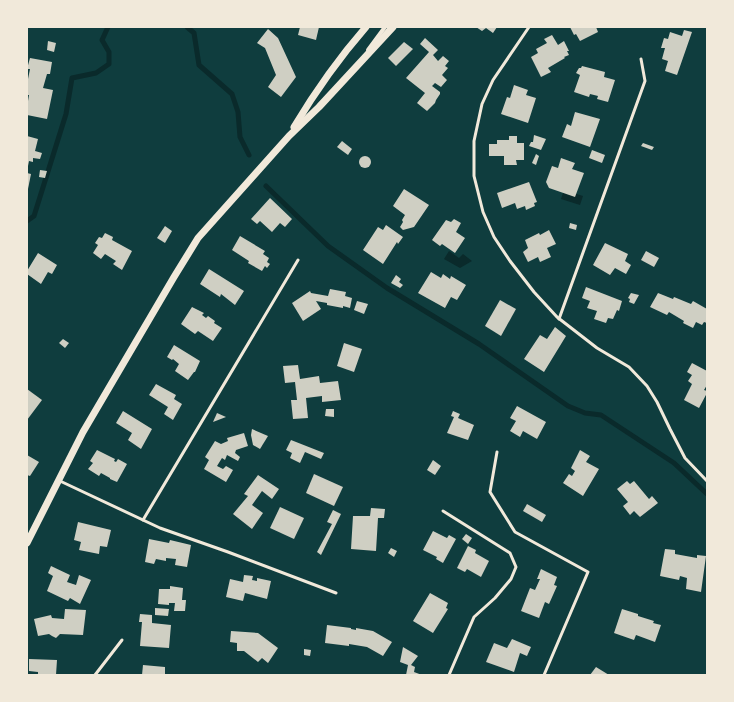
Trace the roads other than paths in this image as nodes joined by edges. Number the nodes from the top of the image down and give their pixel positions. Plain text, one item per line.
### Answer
1 (366, 27) edge
2 (385, 27) edge
3 (393, 27) edge
4 (529, 27) edge
5 (641, 58) dead end
6 (356, 67) junction
7 (289, 136) junction
8 (298, 260) dead end
9 (559, 319) junction
10 (497, 452) dead end
11 (58, 480) junction
12 (707, 481) edge
13 (443, 511) dead end
14 (143, 520) junction
15 (27, 543) edge
16 (336, 593) dead end
17 (122, 640) dead end
18 (95, 675) edge
19 (449, 675) edge
20 (544, 675) edge

1 - 7 street
2 - 6 street
3 - 6 street
4 - 9 lane
5 - 9 lane
6 - 7 street
7 - 11 street
8 - 14 lane
9 - 12 lane
10 - 20 lane
11 - 14 lane
11 - 15 street
13 - 19 lane
14 - 16 lane
17 - 18 lane

